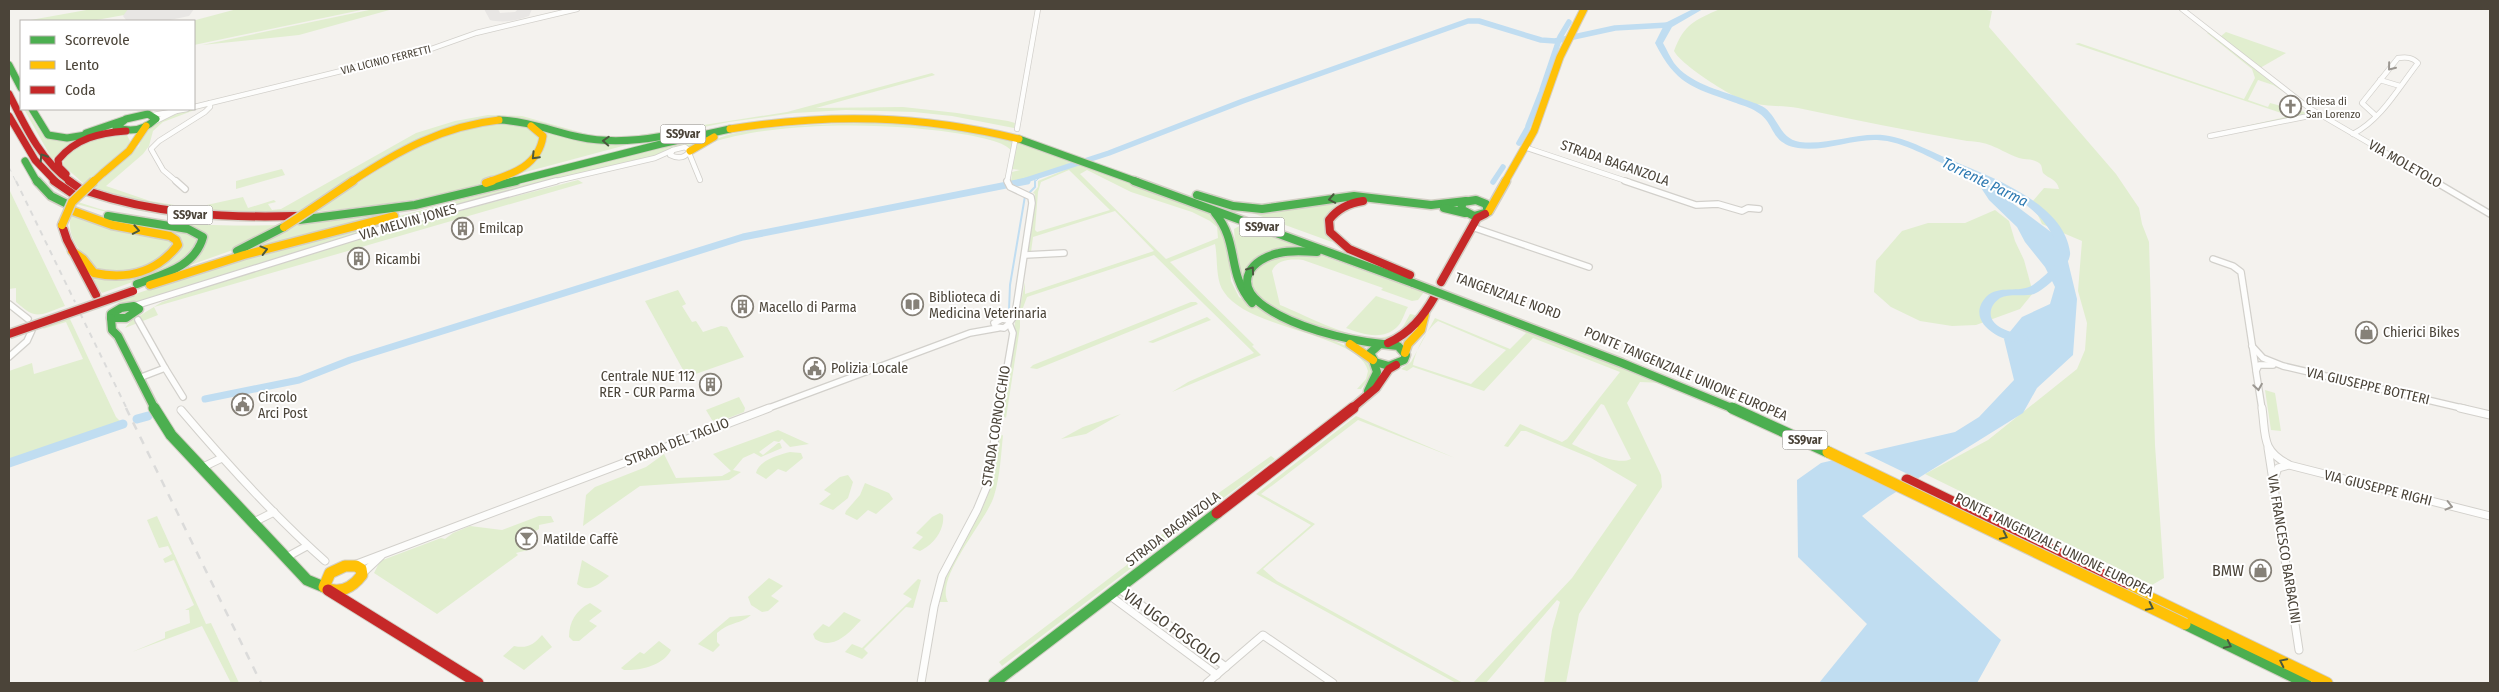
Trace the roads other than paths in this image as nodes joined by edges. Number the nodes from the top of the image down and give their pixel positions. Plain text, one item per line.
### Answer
1 (577, 9) edge
2 (1038, 9) edge
3 (1584, 9) edge
4 (2182, 9) edge
5 (9, 57) edge
6 (9, 65) edge
7 (20, 78) edge
8 (2380, 80) junction
9 (20, 86) edge
10 (2400, 86) junction
11 (9, 94) edge
12 (210, 103) junction
13 (195, 107) edge
14 (2368, 109) junction
15 (2382, 109) junction
16 (33, 110) edge
17 (38, 110) edge
18 (182, 110) edge
19 (2319, 114) junction
20 (2376, 115) junction
21 (9, 116) edge
22 (124, 120) junction
23 (151, 121) junction
24 (758, 121) junction
25 (523, 122) junction
26 (939, 122) junction
27 (1017, 129) dead end
28 (124, 130) junction
29 (2353, 134) junction
30 (2210, 136) dead end
31 (21, 140) junction
32 (135, 141) junction
33 (1015, 141) dead end
34 (1524, 147) junction
35 (1059, 149) junction
36 (673, 150) junction
37 (690, 152) junction
38 (675, 157) junction
39 (653, 158) junction
40 (694, 164) junction
41 (1115, 170) junction
42 (546, 174) junction
43 (700, 180) dead end
44 (1153, 181) junction
45 (185, 189) dead end
46 (1498, 191) junction
47 (80, 193) junction
48 (1180, 197) junction
49 (1469, 201) junction
50 (413, 202) junction
51 (62, 203) dead end
52 (1759, 209) dead end
53 (309, 212) junction
54 (1465, 213) junction
55 (1487, 213) junction
56 (2490, 214) edge
57 (285, 224) junction
58 (1472, 226) junction
59 (72, 251) junction
60 (237, 251) junction
61 (1064, 253) dead end
62 (1025, 255) junction
63 (2213, 259) dead end
64 (1589, 266) dead end
65 (1394, 276) junction
66 (1413, 279) junction
67 (1441, 282) dead end
68 (150, 285) junction
69 (133, 287) junction
70 (96, 295) dead end
71 (1435, 296) dead end
72 (9, 304) edge
73 (134, 312) junction
74 (1014, 312) junction
75 (1425, 314) junction
76 (110, 317) junction
77 (28, 319) dead end
78 (999, 320) junction
79 (1009, 323) junction
80 (1000, 328) junction
81 (9, 329) edge
82 (32, 330) dead end
83 (970, 333) junction
84 (9, 334) edge
85 (118, 336) junction
86 (1011, 337) junction
87 (1383, 344) junction
88 (2252, 346) junction
89 (1405, 353) junction
90 (9, 357) edge
91 (1373, 360) junction
92 (1396, 365) junction
93 (2285, 367) junction
94 (165, 368) junction
95 (2256, 371) junction
96 (139, 378) junction
97 (1366, 394) junction
98 (183, 398) dead end
99 (181, 410) dead end
100 (2490, 415) edge
101 (2268, 448) junction
102 (222, 458) junction
103 (2295, 466) junction
104 (201, 468) junction
105 (2274, 479) junction
106 (274, 512) junction
107 (2490, 516) edge
108 (252, 523) junction
109 (307, 546) junction
110 (384, 553) junction
111 (286, 558) junction
112 (325, 561) dead end
113 (352, 565) junction
114 (333, 571) junction
115 (300, 572) junction
116 (360, 577) junction
117 (1118, 588) junction
118 (326, 589) junction
119 (1109, 595) junction
120 (355, 606) junction
121 (2186, 620) junction
122 (2299, 650) dead end
123 (1226, 667) junction
124 (1216, 675) junction
125 (478, 683) edge
126 (921, 683) edge
127 (994, 683) edge
128 (1207, 683) edge
129 (1333, 683) edge
130 (2306, 683) edge
131 (2327, 683) edge

1 - 12 street, VIA LICINIO FERRETTI
2 - 27 street
3 - 34 main road
4 - 19 street, VIA MOLETOLO
5 - 7 main road
6 - 9 main road
8 - 10 street
10 -> 8 street
8 - 14 street
10 - 15 street
47 -> 11 main road, SS9var
12 - 13 street, VIA LICINIO FERRETTI
12 - 45 street
14 - 15 street
14 - 20 street
15 - 20 street
16 - 28 main road
17 - 22 main road
18 - 23 street
19 - 29 street, VIA MOLETOLO
19 - 30 street
20 - 29 street
21 - 31 main road, SS9var
22 - 23 main road
22 - 28 main road
23 - 28 main road
23 - 32 main road
24 -> 25 main road
24 - 35 main road, SS9var
24 - 50 main road, SS9var
25 -> 50 main road
25 - 53 main road
26 - 35 main road, SS9var
26 - 37 main road
26 - 42 main road, SS9var
28 - 32 main road
28 - 47 main road
29 - 56 street, VIA MOLETOLO
31 - 47 main road, SS9var
31 - 51 main road
32 - 59 main road, bridge
33 - 62 street
34 - 46 main road
34 - 52 street, STRADA BAGANZOLA
35 - 41 main road, SS9var
36 - 37 street
36 - 38 street
36 - 39 street, VIA MELVIN JONES
37 - 38 street
37 - 40 street
38 - 39 street, VIA MELVIN JONES
38 - 40 street
39 - 73 street, VIA MELVIN JONES
40 - 43 street
41 - 44 main road, SS9var
41 - 48 main road, SS9var
42 - 47 main road, SS9var
68 -> 42 main road
49 -> 44 main road
44 - 66 main road, SS9var
46 - 49 main road
46 - 55 main road
47 - 57 main road, SS9var
48 - 65 main road, SS9var
48 - 91 main road
49 - 54 main road
49 - 55 main road
50 - 53 main road, SS9var
53 - 57 main road, bridge
54 - 55 main road
54 - 58 main road
54 - 66 main road
55 - 58 main road
57 - 60 main road
58 - 64 street
58 - 67 main road
69 -> 59 main road
59 - 70 main road
60 - 68 main road
60 - 69 main road
61 - 62 street
62 - 74 street
63 - 88 street, VIA FRANCESCO BARBACINI
65 - 66 main road, SS9var
87 -> 65 main road
66 - 121 main road, TANGENZIALE NORD / SS9var
68 - 69 main road
69 - 81 main road
69 - 84 main road, bridge
71 - 75 main road, STRADA BAGANZOLA
72 - 77 street
73 - 76 main road
73 - 76 main road
73 - 85 main road
73 - 94 street
74 - 78 street
74 - 79 street
75 - 87 main road, STRADA BAGANZOLA
75 - 89 main road, STRADA BAGANZOLA
76 - 85 main road
78 - 79 street
78 - 80 street
78 - 83 street, STRADA DEL TAGLIO
79 - 80 street
79 - 86 street, STRADA CORNOCCHIO
80 - 83 street, STRADA DEL TAGLIO
80 - 86 street
82 - 90 street
83 - 110 street, STRADA DEL TAGLIO
85 - 96 main road
86 - 126 street, STRADA CORNOCCHIO
87 - 89 main road
87 - 91 main road, STRADA BAGANZOLA
88 - 93 street, VIA GIUSEPPE BOTTERI
88 - 95 street, VIA FRANCESCO BARBACINI
89 - 92 main road, STRADA BAGANZOLA
91 - 92 main road
91 - 97 main road, STRADA BAGANZOLA
92 - 97 main road, STRADA BAGANZOLA
93 - 95 street
93 - 100 street, VIA GIUSEPPE BOTTERI
94 - 96 street
94 - 98 street
95 -> 101 street, VIA FRANCESCO BARBACINI
96 - 104 main road
97 - 117 main road, STRADA BAGANZOLA
99 - 102 street
101 - 103 street, VIA FRANCESCO BARBACINI
101 - 105 street, VIA FRANCESCO BARBACINI
102 - 104 street
102 - 106 street
103 - 105 street
103 -> 107 street, VIA GIUSEPPE RIGHI
104 - 108 main road
105 - 122 street, VIA FRANCESCO BARBACINI
106 - 108 street
106 - 109 street
108 - 111 main road
109 - 111 street
109 - 112 street
110 - 113 street, STRADA DEL TAGLIO
110 - 116 street, STRADA DEL TAGLIO
111 - 115 main road
113 - 114 main road
113 - 116 main road
114 - 115 main road
114 - 118 main road
115 - 118 main road
116 - 118 main road
116 - 120 main road
117 - 119 main road, STRADA BAGANZOLA
117 - 123 street, VIA UGO FOSCOLO
118 - 120 main road
119 - 124 street, VIA UGO FOSCOLO
119 - 127 main road, STRADA BAGANZOLA
120 - 125 main road
121 -> 130 main road
131 -> 121 main road
123 - 124 street
123 - 129 street
124 - 128 street

